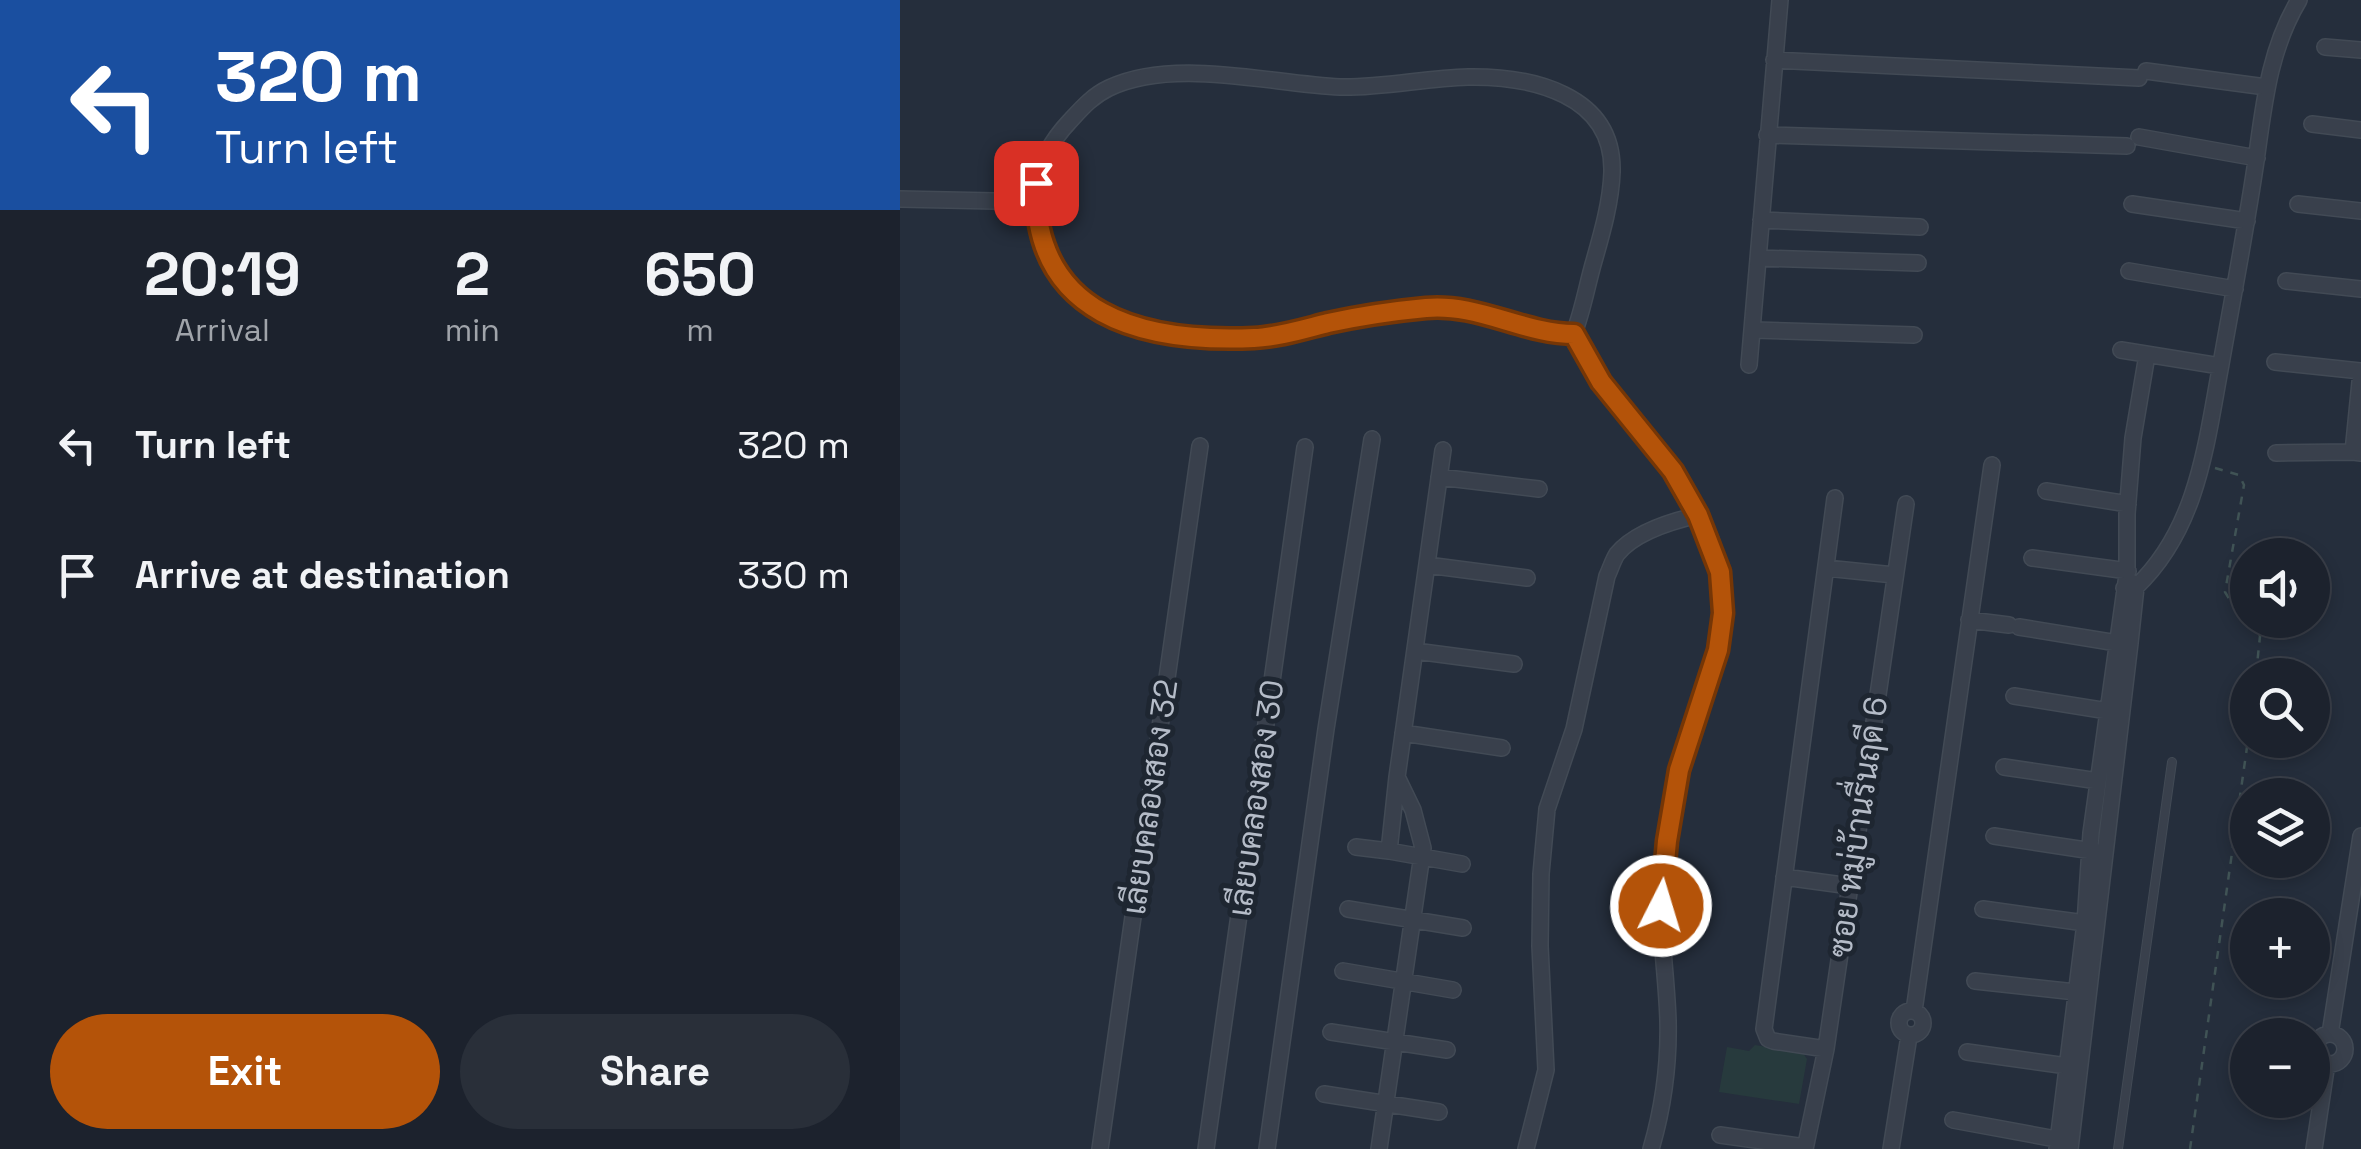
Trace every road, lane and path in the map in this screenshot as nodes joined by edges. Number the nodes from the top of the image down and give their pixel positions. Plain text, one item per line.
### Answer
1 (1780, 0) edge
2 (2298, 0) edge
3 (2325, 47) dead end
4 (2361, 50) edge
5 (1774, 60) junction
6 (2266, 87) junction
7 (2312, 124) dead end
8 (2361, 130) edge
9 (1767, 135) junction
10 (2256, 158) junction
11 (900, 199) edge
12 (1035, 202) junction
13 (2132, 204) dead end
14 (2298, 204) dead end
15 (2361, 210) edge
16 (1762, 220) junction
17 (2247, 221) junction
18 (1920, 227) dead end
19 (1759, 258) junction
20 (1918, 262) dead end
21 (2129, 272) dead end
22 (2286, 282) dead end
23 (2236, 289) junction
24 (2361, 290) edge
25 (1754, 330) junction
26 (1574, 334) junction
27 (1914, 335) dead end
28 (2121, 350) dead end
29 (2147, 355) junction
30 (2275, 362) dead end
31 (1749, 364) dead end
32 (2220, 366) junction
33 (2361, 372) edge
34 (1372, 439) dead end
35 (1200, 446) dead end
36 (1305, 448) dead end
37 (1442, 450) dead end
38 (2357, 453) edge
39 (2276, 454) dead end
40 (1992, 465) dead end
41 (2204, 466) junction
42 (1439, 477) junction
43 (1539, 489) dead end
44 (2046, 490) dead end
45 (1835, 498) dead end
46 (1906, 504) dead end
47 (2128, 504) junction
48 (1698, 515) junction
49 (2233, 538) edge
50 (2032, 558) dead end
51 (2230, 559) edge
52 (1426, 565) junction
53 (1826, 568) junction
54 (1894, 576) junction
55 (1527, 578) dead end
56 (2129, 580) junction
57 (2230, 600) edge
58 (1970, 620) junction
59 (2117, 643) junction
60 (1415, 651) junction
61 (1514, 664) dead end
62 (2014, 696) dead end
63 (2115, 712) junction
64 (1403, 734) junction
65 (1502, 748) dead end
66 (2245, 758) edge
67 (2172, 762) dead end
68 (2004, 766) dead end
69 (1397, 777) junction
70 (2098, 781) junction
71 (1994, 836) dead end
72 (2361, 836) edge
73 (1356, 847) dead end
74 (1389, 851) junction
75 (2097, 852) junction
76 (1422, 857) junction
77 (1462, 864) dead end
78 (1784, 877) junction
79 (1850, 886) junction
80 (1348, 908) dead end
81 (1984, 909) dead end
82 (1412, 920) junction
83 (2085, 923) junction
84 (1463, 928) dead end
85 (1343, 971) dead end
86 (1403, 980) junction
87 (1975, 980) dead end
88 (1453, 990) dead end
89 (2083, 993) junction
90 (1331, 1032) dead end
91 (1394, 1043) junction
92 (1826, 1049) junction
93 (1447, 1050) dead end
94 (1967, 1052) dead end
95 (2067, 1066) junction
96 (1324, 1094) dead end
97 (1384, 1106) junction
98 (1439, 1112) dead end
99 (1952, 1120) dead end
100 (1720, 1135) dead end
101 (2064, 1145) edge
102 (1805, 1148) edge
103 (1100, 1149) edge
104 (1206, 1149) edge
105 (1268, 1149) edge
106 (1379, 1149) edge
107 (1526, 1149) edge
108 (1651, 1149) edge
109 (1892, 1149) edge
110 (2118, 1149) edge
111 (2190, 1149) edge
112 (2314, 1149) edge

1 - 5 street
2 - 6 street
3 - 4 street
5 - 6 street
5 - 9 street
6 - 10 street
7 - 8 street
9 - 10 street
9 - 16 street
10 - 17 street
11 - 12 street
12 - 26 street
12 - 26 street
13 - 17 street
14 - 15 street
16 - 18 street
16 - 19 street
17 - 23 street
19 - 20 street
19 - 25 street
21 - 23 street
22 - 24 street
23 - 32 street
25 - 27 street
25 - 31 street
26 - 48 street
28 - 29 street
29 - 32 street
29 - 47 street
30 - 33 street
32 - 41 street
33 - 38 street
34 - 105 street
35 - 103 street, เลียบคลองสอง 32
36 - 104 street, เลียบคลองสอง 30
37 - 42 street
38 - 39 street
40 - 58 street
41 - 49 path
41 - 56 street
42 - 43 street
42 - 52 street
44 - 47 street
45 - 53 street
46 - 54 street, ซอย หมู่บ้านรื่นฤดี 6
47 - 56 street
48 - 107 street
48 - 108 street
50 - 56 street
51 - 57 path
52 - 55 street
52 - 60 street
53 - 54 street
53 - 78 street
54 - 79 street, ซอย หมู่บ้านรื่นฤดี 6
56 - 59 street
56 - 63 street
58 - 59 street
58 - 109 street
59 - 63 street
60 - 61 street
60 - 64 street
62 - 63 street
63 - 70 street
63 - 75 street
64 - 65 street
64 - 69 street
66 - 111 path
67 - 110 lane
68 - 70 street
69 - 74 street
69 - 76 street
70 - 75 street
71 - 75 street
72 - 112 street
73 - 74 street
74 - 76 street
75 - 83 street
75 - 89 street
76 - 77 street
76 - 82 street
78 - 79 street
78 - 92 street
79 - 92 street, ซอย หมู่บ้านรื่นฤดี 6
80 - 82 street
81 - 83 street
82 - 84 street
82 - 86 street
83 - 89 street
85 - 86 street
86 - 88 street
86 - 91 street
87 - 89 street
89 - 95 street
89 - 101 street
90 - 91 street
91 - 93 street
91 - 97 street
92 - 102 street, ซอย หมู่บ้านรื่นฤดี 6
94 - 95 street
95 - 101 street
96 - 97 street
97 - 98 street
97 - 106 street
99 - 101 street
100 - 102 street

